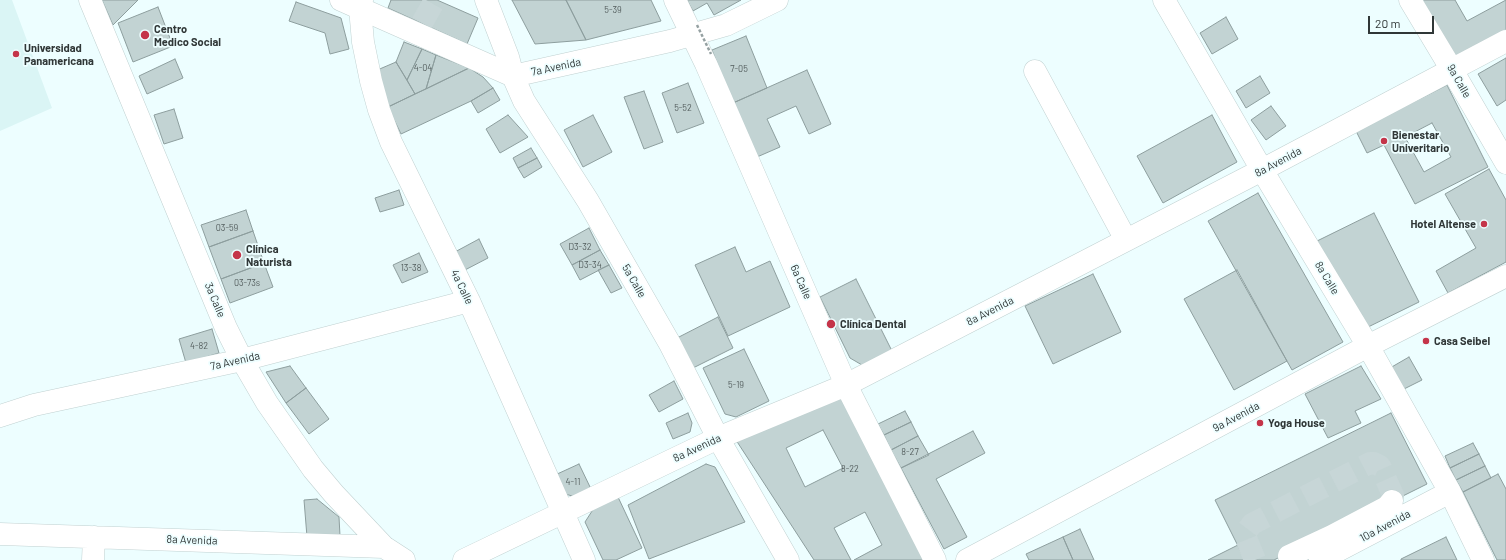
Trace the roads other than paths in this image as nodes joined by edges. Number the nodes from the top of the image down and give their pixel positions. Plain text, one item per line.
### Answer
1 (90, 0) edge
2 (486, 0) edge
3 (675, 0) edge
4 (777, 0) edge
5 (1164, 0) edge
6 (1410, 0) edge
7 (354, 3) edge
8 (695, 30) junction
9 (1506, 41) edge
10 (1452, 70) junction
11 (1035, 71) dead end
12 (513, 76) junction
13 (1506, 163) edge
14 (1262, 170) junction
15 (1126, 240) junction
16 (1506, 276) edge
17 (469, 301) junction
18 (1368, 346) junction
19 (242, 360) junction
20 (846, 384) junction
21 (0, 416) edge
22 (718, 438) junction
23 (1450, 492) junction
24 (1392, 501) dead end
25 (563, 512) junction
26 (0, 534) edge
27 (94, 537) junction
28 (384, 547) junction
29 (1289, 556) dead end
30 (93, 560) edge
31 (404, 560) edge
32 (464, 560) edge
33 (584, 560) edge
34 (788, 560) edge
35 (935, 560) edge
36 (967, 560) edge
37 (1320, 560) edge
38 (1483, 560) edge

1 - 19 street, 3a Calle
2 - 12 street, 5a Calle
3 - 8 street, 6a Calle
4 - 8 street, 7a Avenida
5 - 14 street, 8a Calle
6 - 10 street, 9a Calle
7 - 12 street
7 - 17 street, 4a Calle
8 - 12 street, 7a Avenida
8 - 20 street, 6a Calle
9 - 10 street, 8a Avenida
10 - 13 street, 9a Calle
10 - 14 street, 8a Avenida
11 - 15 street
12 - 22 street, 5a Calle
14 - 15 street, 8a Avenida
14 - 18 street, 8a Calle
15 - 20 street, 8a Avenida
16 - 18 street, 9a Avenida
17 - 19 street, 7a Avenida
17 - 25 street, 4a Calle
18 - 23 street, 8a Calle
18 - 36 street, 9a Avenida
19 - 21 street, 7a Avenida
19 - 28 street, 3a Calle
20 - 22 street, 8a Avenida
20 - 35 street, 6a Calle
22 - 25 street, 8a Avenida
22 - 34 street, 5a Calle
23 - 37 street, 10a Avenida
23 - 38 street, 8a Calle
24 - 29 street
25 - 32 street, 8a Avenida
25 - 33 street, 4a Calle
26 - 27 street, 8a Avenida
27 - 28 street, 8a Avenida
27 - 30 street
28 - 31 street, 3a Calle

